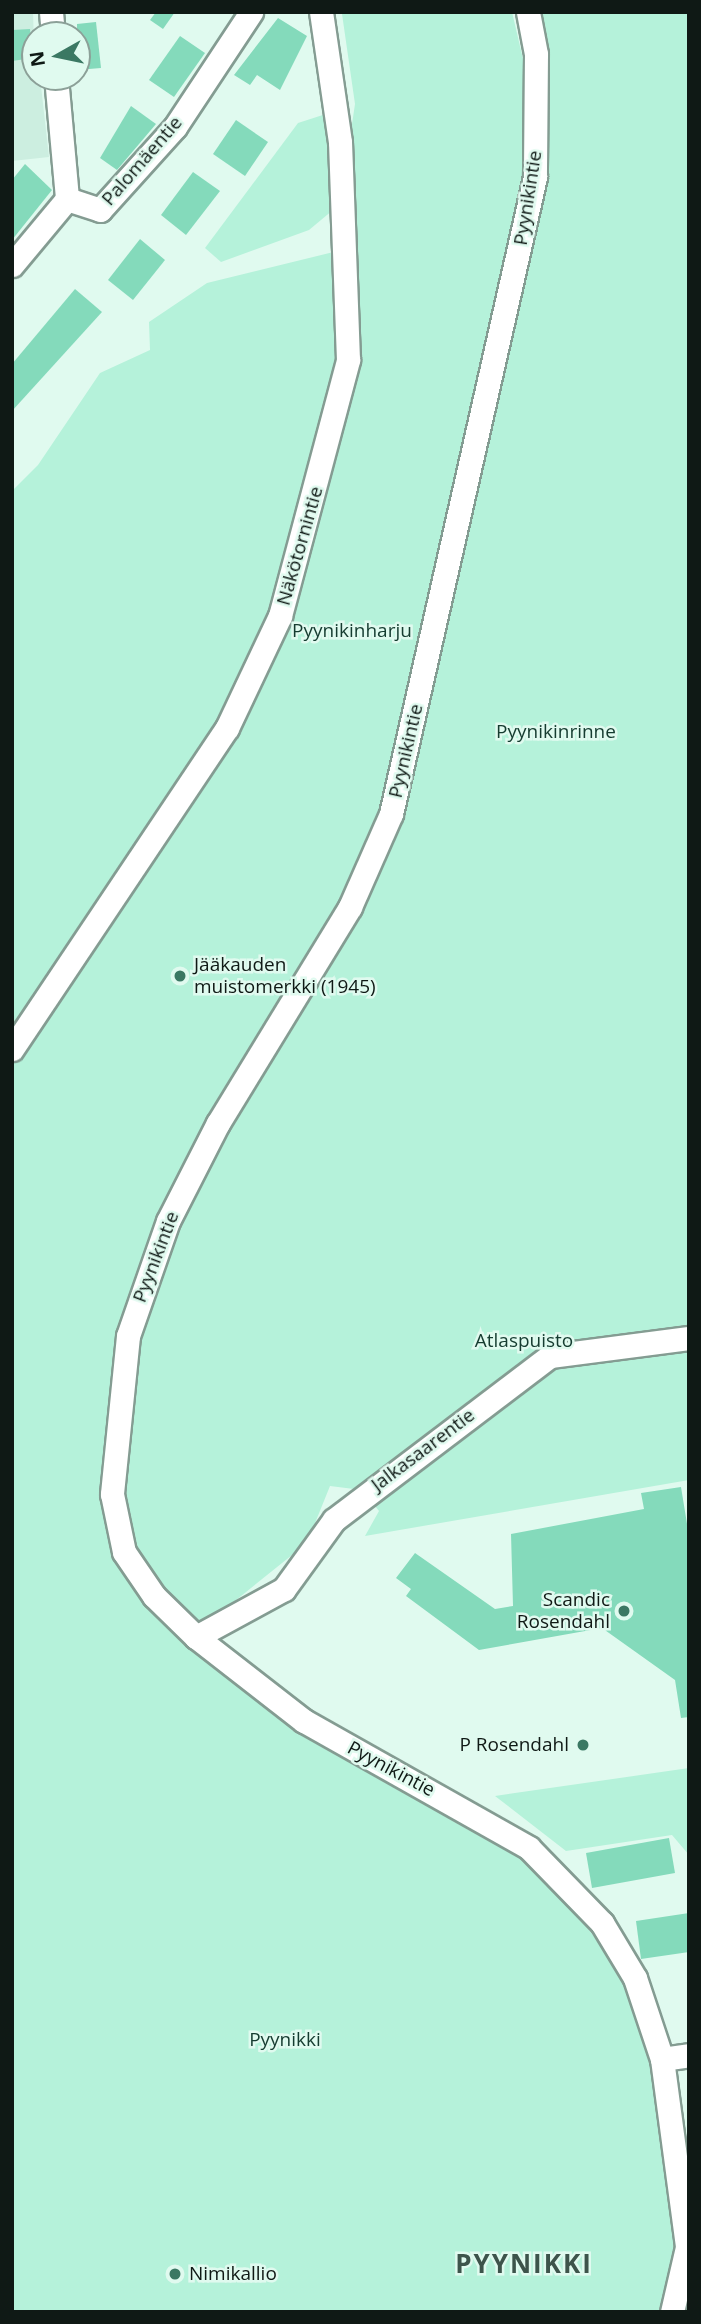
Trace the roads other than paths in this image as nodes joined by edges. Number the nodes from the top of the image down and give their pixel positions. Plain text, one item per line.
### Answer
1 (251, 12) edge
2 (321, 12) edge
3 (528, 12) edge
4 (57, 91) edge
5 (67, 198) junction
6 (12, 265) edge
7 (12, 1049) edge
8 (689, 1338) edge
9 (196, 1637) junction
10 (689, 2055) edge
11 (662, 2059) junction
12 (687, 2233) edge
13 (672, 2312) edge

1 - 5 street, Palomäentie
2 - 7 street, Näkötornintie
3 - 9 street, Pyynikintie
4 - 5 street
5 - 6 street
8 - 9 street, Jalkasaarentie
9 - 11 street, Pyynikintie
10 - 11 street
11 - 12 street, Pyynikintie
12 - 13 street, Pyynikintie

